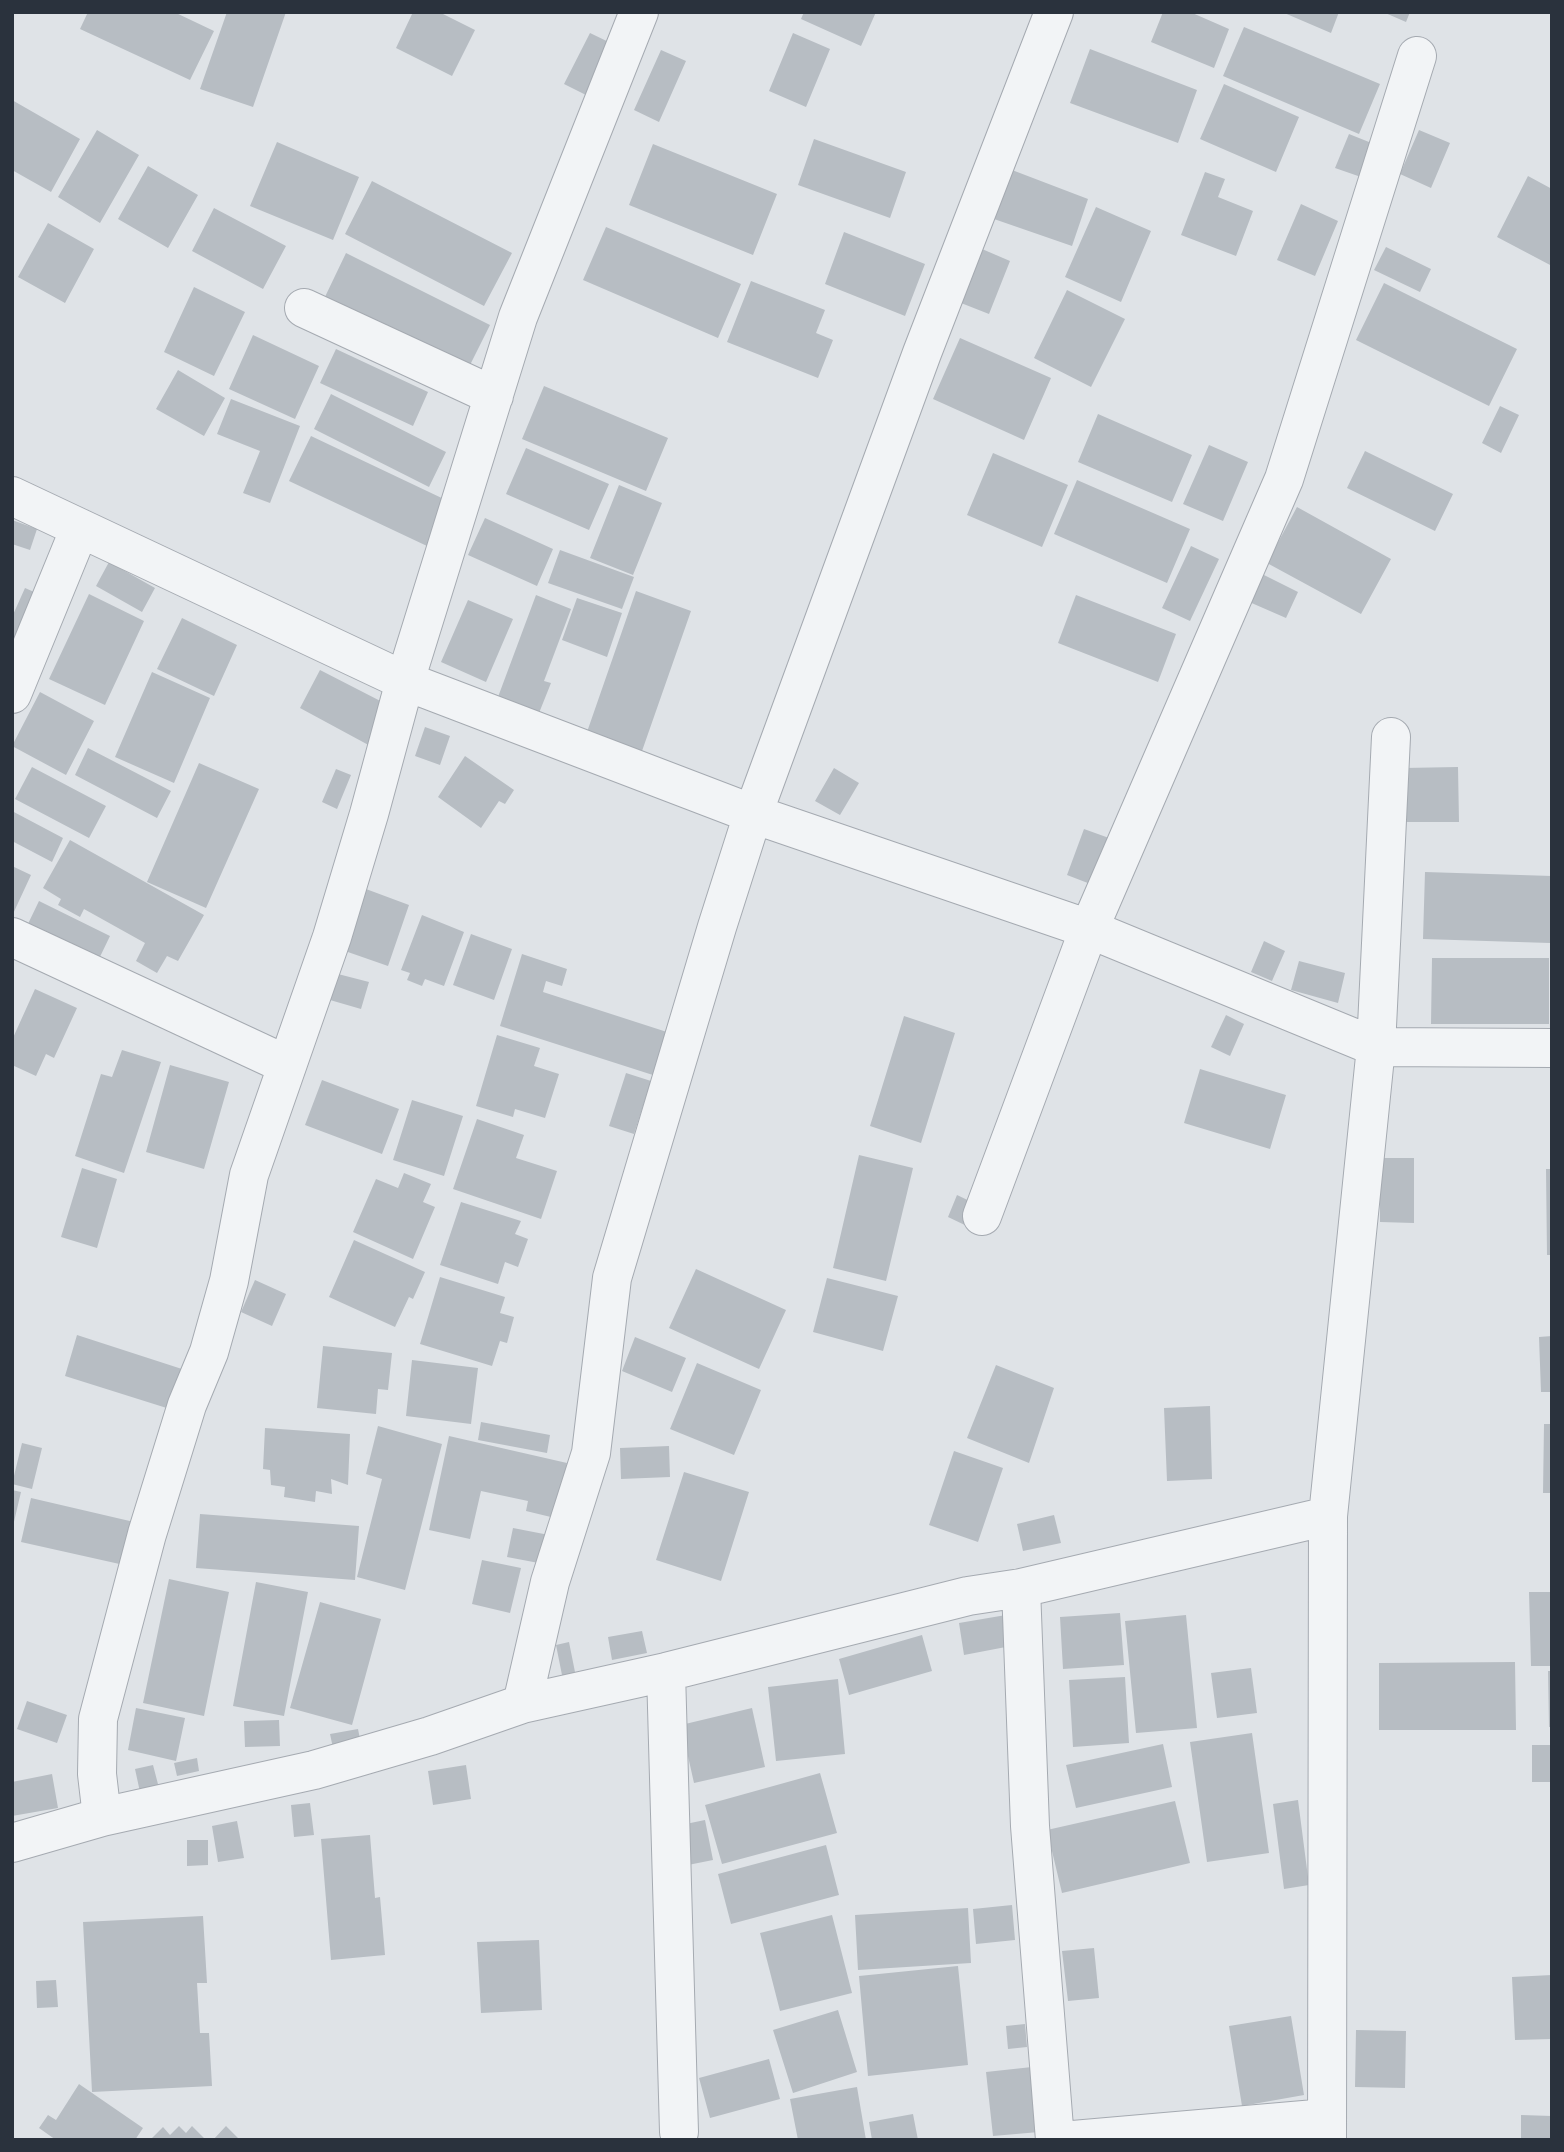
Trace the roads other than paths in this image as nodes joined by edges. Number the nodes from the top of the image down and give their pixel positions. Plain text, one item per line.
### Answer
1 (639, 12) edge
2 (1054, 12) edge
3 (1417, 56) dead end
4 (304, 308) dead end
5 (494, 397) junction
6 (12, 496) edge
7 (80, 528) junction
8 (405, 681) junction
9 (12, 694) edge
10 (1391, 737) dead end
11 (754, 814) junction
12 (1089, 929) junction
13 (12, 937) edge
14 (1376, 1046) junction
15 (1552, 1048) edge
16 (287, 1065) junction
17 (982, 1216) dead end
18 (1328, 1516) junction
19 (1021, 1588) junction
20 (666, 1672) junction
21 (522, 1704) junction
22 (102, 1817) junction
23 (12, 1843) edge
24 (1327, 2129) edge
25 (679, 2132) dead end
26 (1055, 2140) edge
27 (1073, 2140) edge

1 - 5 street
2 - 11 street
3 - 12 street
4 - 5 street
5 - 8 street
6 - 7 street
7 - 8 street
7 - 9 street
8 - 11 street
8 - 16 street
10 - 14 street
11 - 12 street
11 - 21 street
12 - 14 street
12 - 17 street
13 - 16 street
14 - 15 street
14 - 18 street
16 - 22 street
18 - 19 street
18 - 24 street
19 - 20 street
19 - 26 street
20 - 21 street
20 - 25 street
21 - 22 street
22 - 23 street
24 - 27 street

